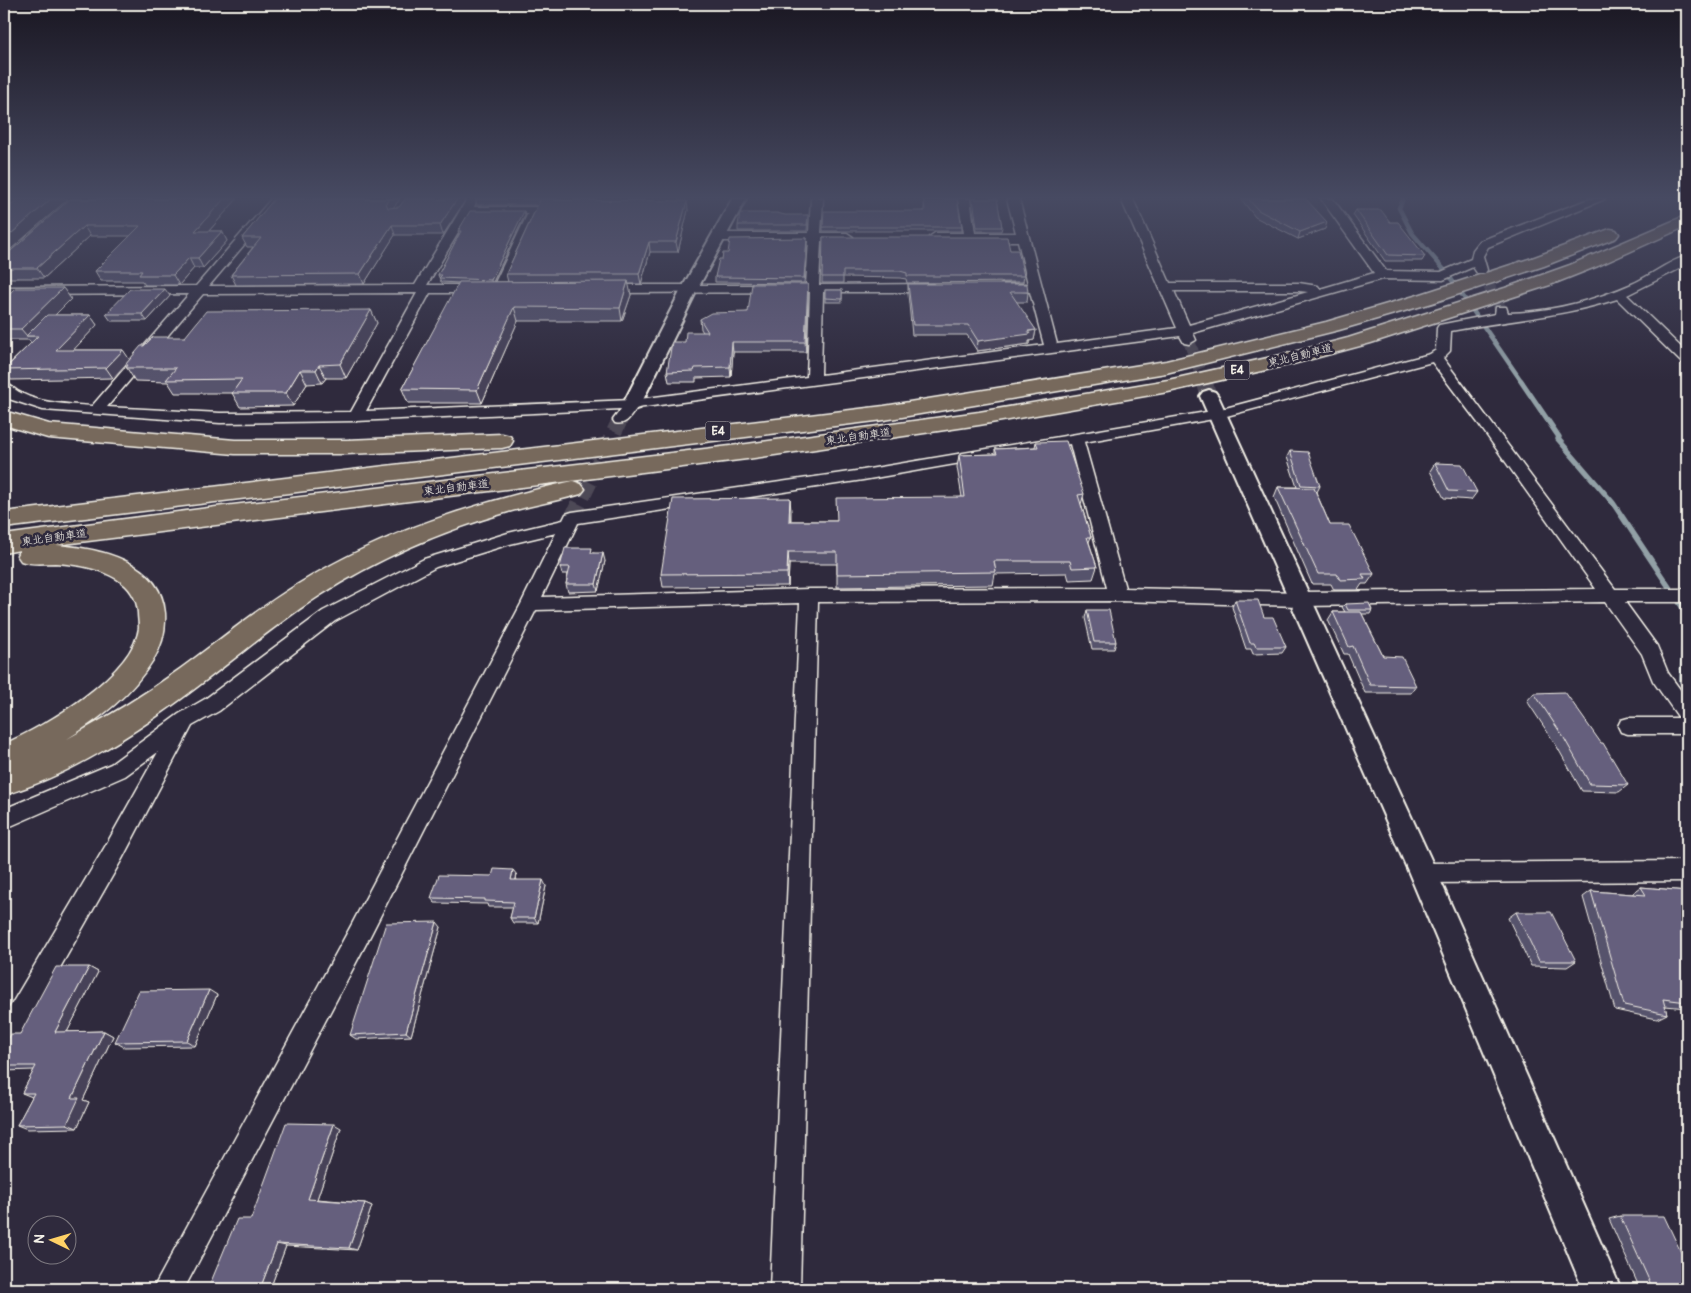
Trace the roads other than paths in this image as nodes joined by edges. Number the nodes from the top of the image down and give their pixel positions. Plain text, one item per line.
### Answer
1 (225, 259) edge
2 (439, 259) edge
3 (512, 259) edge
4 (706, 259) edge
5 (815, 259) edge
6 (1028, 259) edge
7 (1154, 259) edge
8 (1371, 259) edge
9 (1478, 259) edge
10 (1545, 259) edge
11 (1596, 259) edge
12 (1687, 260) edge
13 (1479, 271) junction
14 (1382, 275) junction
15 (1166, 287) junction
16 (594, 288) edge
17 (690, 288) junction
18 (814, 288) junction
19 (946, 288) edge
20 (986, 288) edge
21 (1035, 288) junction
22 (423, 289) junction
23 (498, 289) junction
24 (517, 289) edge
25 (199, 290) junction
26 (4, 291) edge
27 (1326, 291) junction
28 (1619, 294) junction
29 (1428, 308) junction
30 (1496, 309) junction
31 (1187, 336) junction
32 (1051, 348) junction
33 (1435, 357) junction
34 (1687, 360) edge
35 (814, 379) junction
36 (4, 387) edge
37 (1038, 399) junction
38 (632, 404) junction
39 (1214, 405) junction
40 (96, 412) junction
41 (356, 416) junction
42 (4, 418) edge
43 (620, 420) tunnel mouth
44 (1076, 439) junction
45 (4, 520) edge
46 (568, 524) junction
47 (4, 544) edge
48 (4, 558) edge
49 (1118, 594) junction
50 (1609, 595) junction
51 (1687, 595) edge
52 (809, 596) junction
53 (1300, 600) junction
54 (530, 604) junction
55 (1687, 714) edge
56 (186, 720) junction
57 (1628, 726) dead end
58 (1687, 726) edge
59 (4, 757) edge
60 (4, 782) edge
61 (4, 818) edge
62 (1687, 871) edge
63 (1423, 873) junction
64 (4, 1041) edge
65 (168, 1289) edge
66 (785, 1289) edge
67 (1602, 1289) edge

1 - 25 street
2 - 22 street
3 - 23 street
4 - 17 street
5 - 18 street
6 - 21 street
7 - 15 street
8 - 14 street
9 - 13 street
10 - 13 highway, 東北自動車道 / E4
11 - 30 highway, 東北自動車道 / E4
12 - 28 street
13 - 14 street
13 - 29 highway, 東北自動車道 / E4
14 - 27 street
15 - 27 street
15 - 31 street
16 - 17 street
17 - 18 street
17 - 38 street
18 - 19 street
18 - 35 street
20 - 21 street
21 - 32 street
22 - 23 street
22 - 25 street
22 - 41 street
23 - 24 street
25 - 26 street
25 - 40 street
27 - 31 street
28 - 30 street
28 - 34 street
29 - 30 highway, 東北自動車道 / E4
29 - 37 highway, 東北自動車道 / E4
30 - 33 street
31 - 32 street
32 - 35 street
33 - 39 street
33 - 50 street
35 - 38 street
36 - 40 street
37 - 42 highway
37 - 45 highway, 東北自動車道 / E4
37 - 47 highway, 東北自動車道 / E4
37 - 60 highway
38 - 41 street
38 - 43 street
39 - 44 street
39 - 53 street
40 - 41 street
44 - 46 street
44 - 49 street
46 - 54 street
46 - 56 street
48 - 59 highway
49 - 52 street
49 - 53 street
50 - 51 street
50 - 53 street
50 - 55 street
52 - 54 street
52 - 66 street
53 - 63 street
54 - 65 street
56 - 61 street
56 - 64 street
57 - 58 street
62 - 63 street
63 - 67 street

